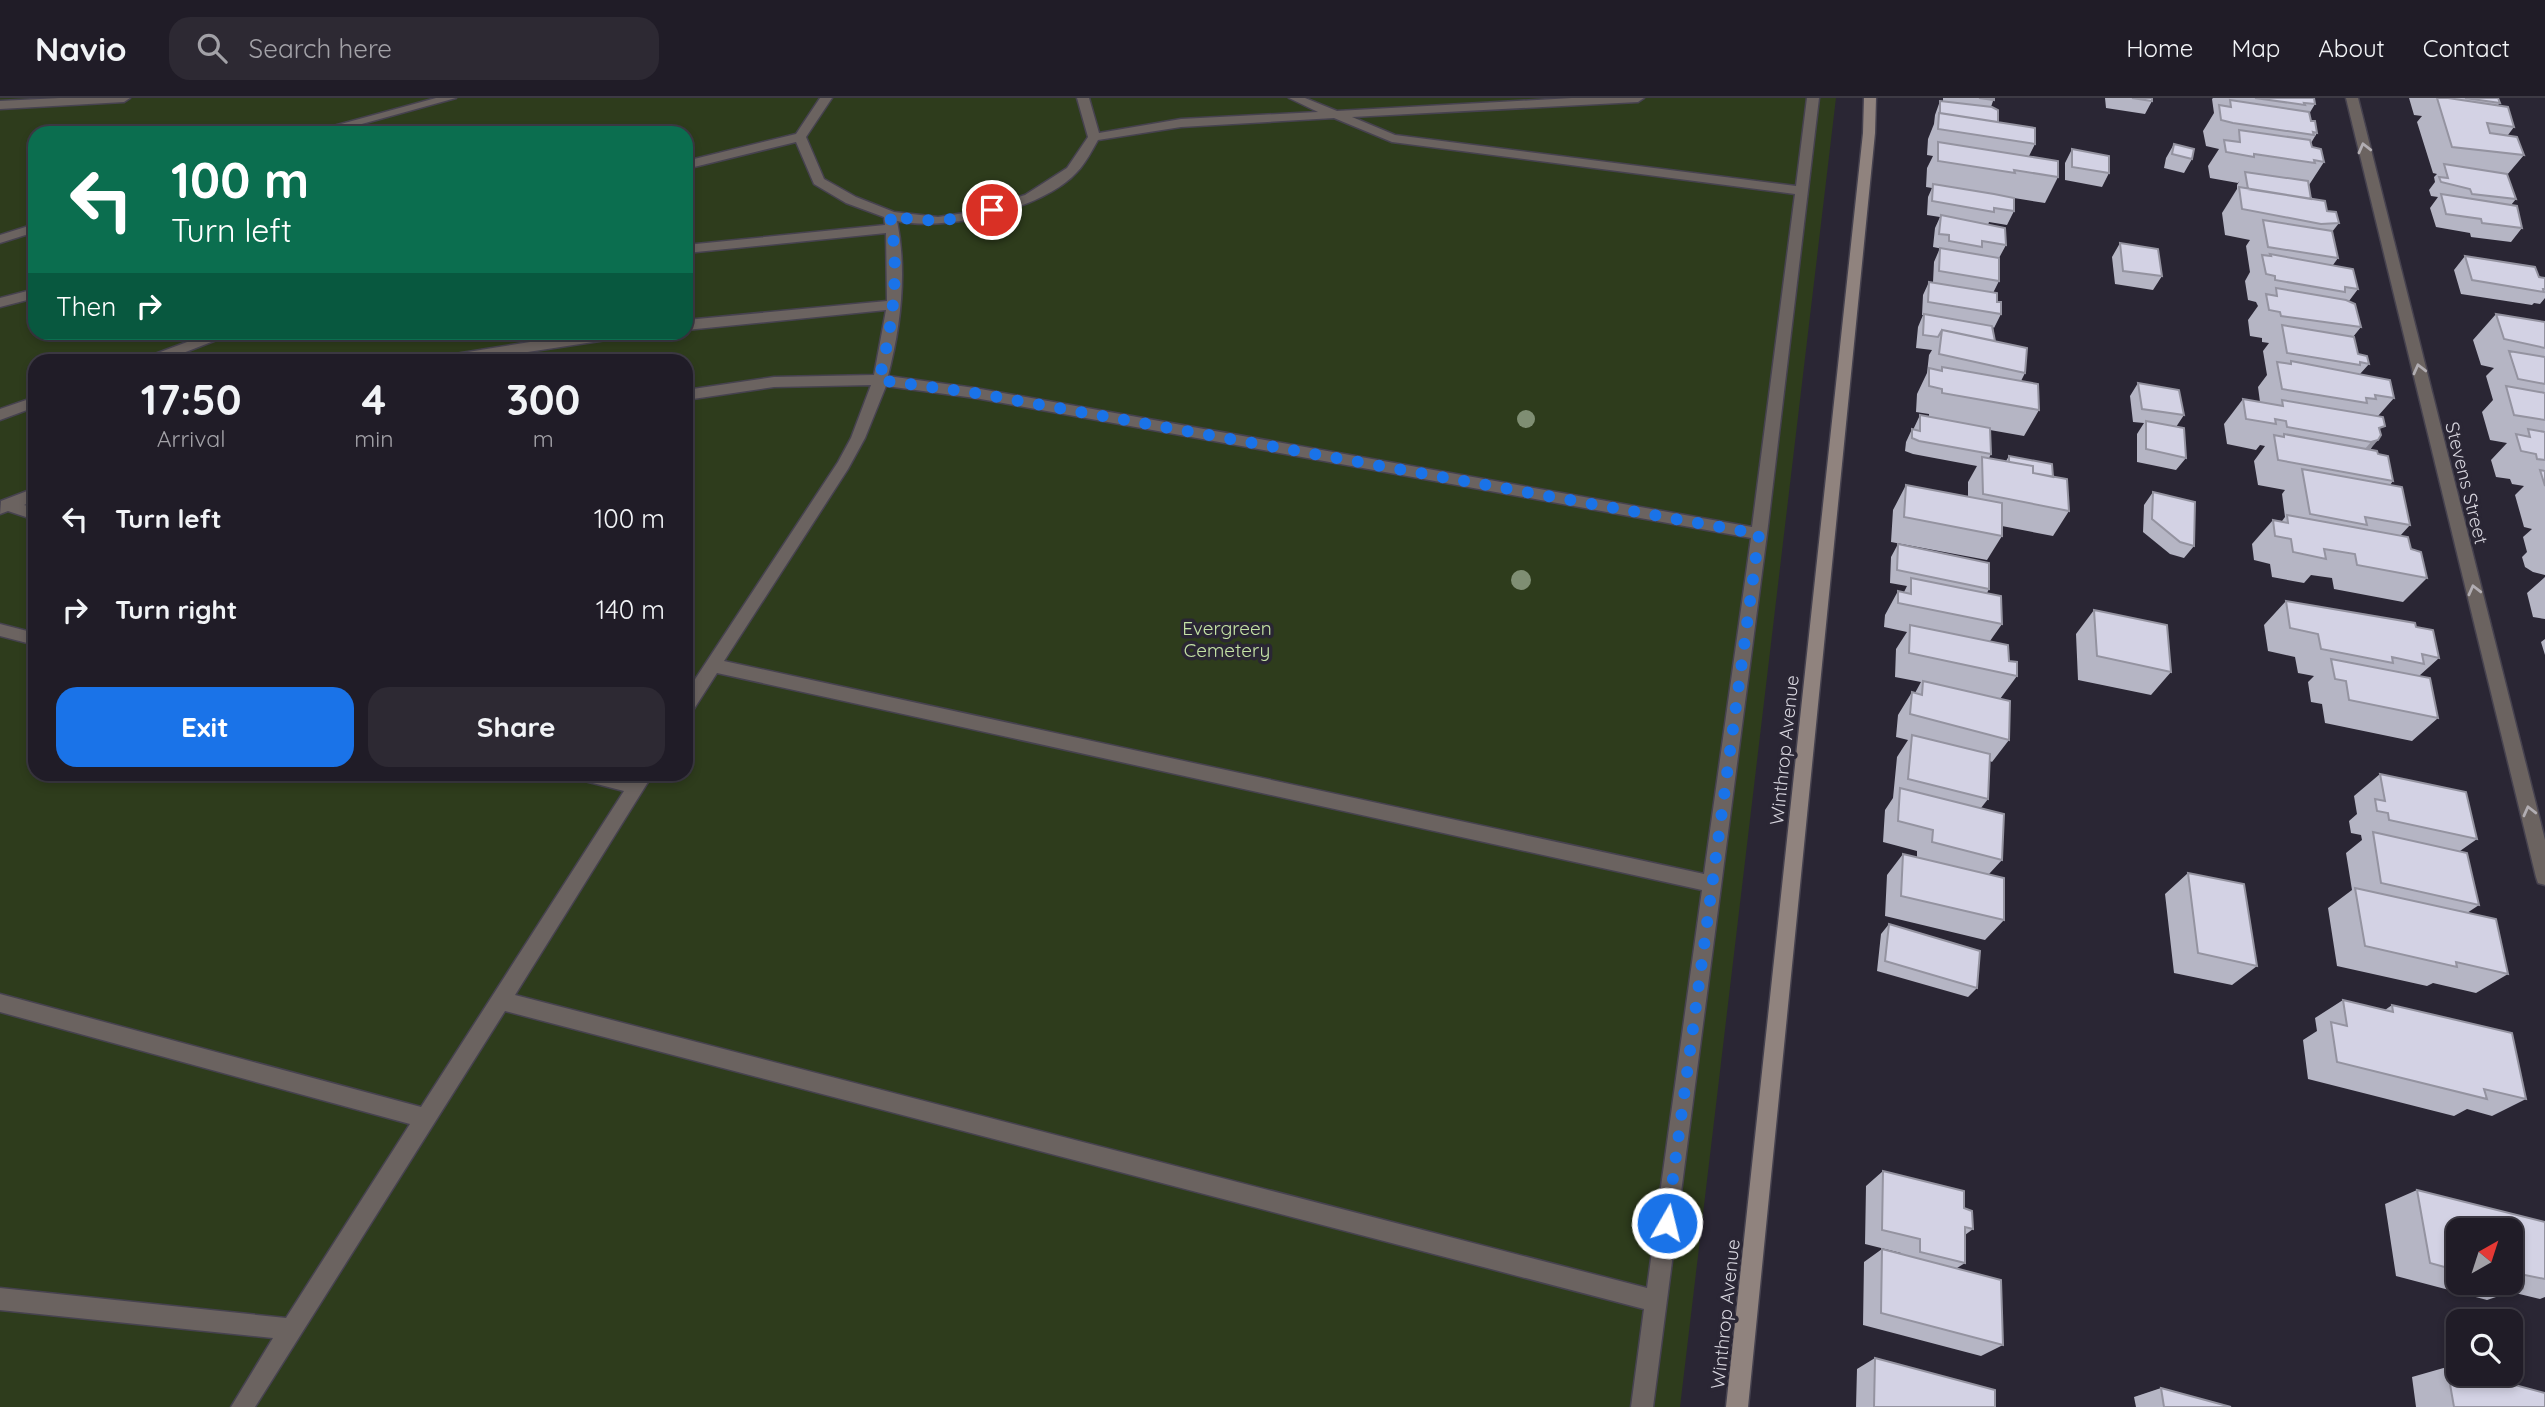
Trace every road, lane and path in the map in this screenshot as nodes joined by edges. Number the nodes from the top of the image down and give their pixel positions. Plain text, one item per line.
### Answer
1 (124, 98) edge
2 (450, 98) edge
3 (826, 98) edge
4 (1083, 98) edge
5 (1294, 98) edge
6 (1638, 98) edge
7 (1813, 98) edge
8 (1870, 98) edge
9 (2352, 98) edge
10 (0, 105) edge
11 (1333, 114) junction
12 (341, 126) edge
13 (800, 137) junction
14 (1094, 137) junction
15 (693, 164) edge
16 (1801, 191) junction
17 (891, 221) junction
18 (28, 230) edge
19 (0, 239) edge
20 (693, 249) edge
21 (28, 295) edge
22 (0, 303) edge
23 (894, 305) junction
24 (693, 324) edge
25 (208, 340) edge
26 (575, 340) edge
27 (169, 354) edge
28 (487, 354) edge
29 (879, 380) junction
30 (693, 394) edge
31 (28, 405) edge
32 (0, 415) edge
33 (28, 497) edge
34 (3, 506) edge
35 (28, 512) edge
36 (1759, 534) junction
37 (0, 630) edge
38 (28, 637) edge
39 (713, 665) junction
40 (693, 696) edge
41 (639, 781) edge
42 (2545, 877) edge
43 (1712, 884) junction
44 (499, 1000) junction
45 (0, 1003) edge
46 (424, 1118) junction
47 (0, 1299) edge
48 (1656, 1301) junction
49 (289, 1329) junction
50 (242, 1407) edge
51 (1642, 1407) edge
52 (1737, 1407) edge

1 - 10 street
2 - 12 street
3 - 13 street
4 - 14 street
5 - 11 street
6 - 11 street
7 - 16 street
8 - 52 main road, Winthrop Avenue
42 -> 9 street, Stevens Street
11 - 14 street
11 - 16 street
13 - 15 street
13 - 17 street
14 - 17 street
16 - 36 street
17 - 20 street
17 - 23 street
18 - 19 street
21 - 22 street
23 - 24 street
23 - 29 street
25 - 27 street
26 - 28 street
29 - 30 street
29 - 36 street
29 - 39 street
31 - 32 street
33 - 34 street
34 - 35 street
36 - 43 street
37 - 38 street
39 - 40 street
39 - 43 street
41 - 44 street
43 - 48 street
44 - 46 street
44 - 48 street
45 - 46 street
46 - 49 street
47 - 49 street
48 - 51 street
49 - 50 street

